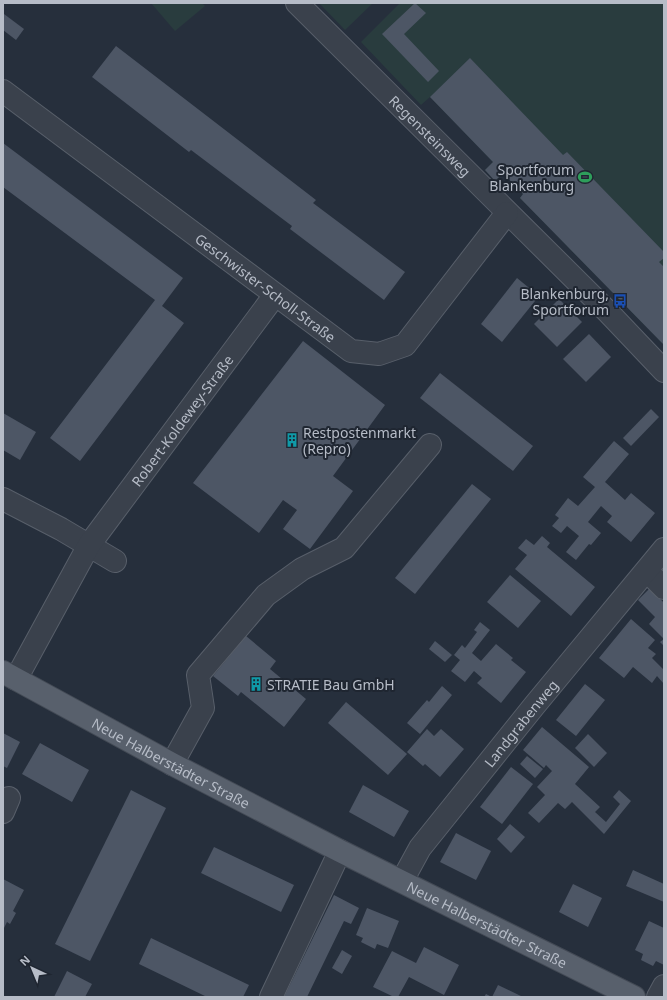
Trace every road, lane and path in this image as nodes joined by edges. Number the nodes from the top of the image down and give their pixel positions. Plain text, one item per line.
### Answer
1 (297, 3) edge
2 (3, 91) edge
3 (507, 213) junction
4 (275, 296) junction
5 (664, 371) edge
6 (430, 445) dead end
7 (3, 499) edge
8 (89, 545) junction
9 (664, 549) edge
10 (115, 561) dead end
11 (647, 571) junction
12 (664, 588) edge
13 (9, 675) edge
14 (172, 764) junction
15 (340, 851) junction
16 (402, 882) junction
17 (664, 986) edge
18 (271, 997) edge
19 (634, 997) edge
20 (658, 997) edge

1 - 3 street, Regensteinsweg
2 - 4 street, Geschwister-Scholl-Straße
3 - 4 street, Geschwister-Scholl-Straße
3 - 5 street, Regensteinsweg
4 - 8 street, Robert-Koldewey-Straße
6 - 14 street
7 - 8 street
8 - 10 street
8 - 13 street, Robert-Koldewey-Straße
9 - 11 street, Landgrabenweg
11 - 12 street
11 - 16 street, Landgrabenweg
13 - 14 main road, Neue Halberstädter Straße
14 - 15 main road, Neue Halberstädter Straße
15 - 16 main road, Neue Halberstädter Straße
15 - 18 street
16 - 19 main road, Neue Halberstädter Straße
17 - 20 street

